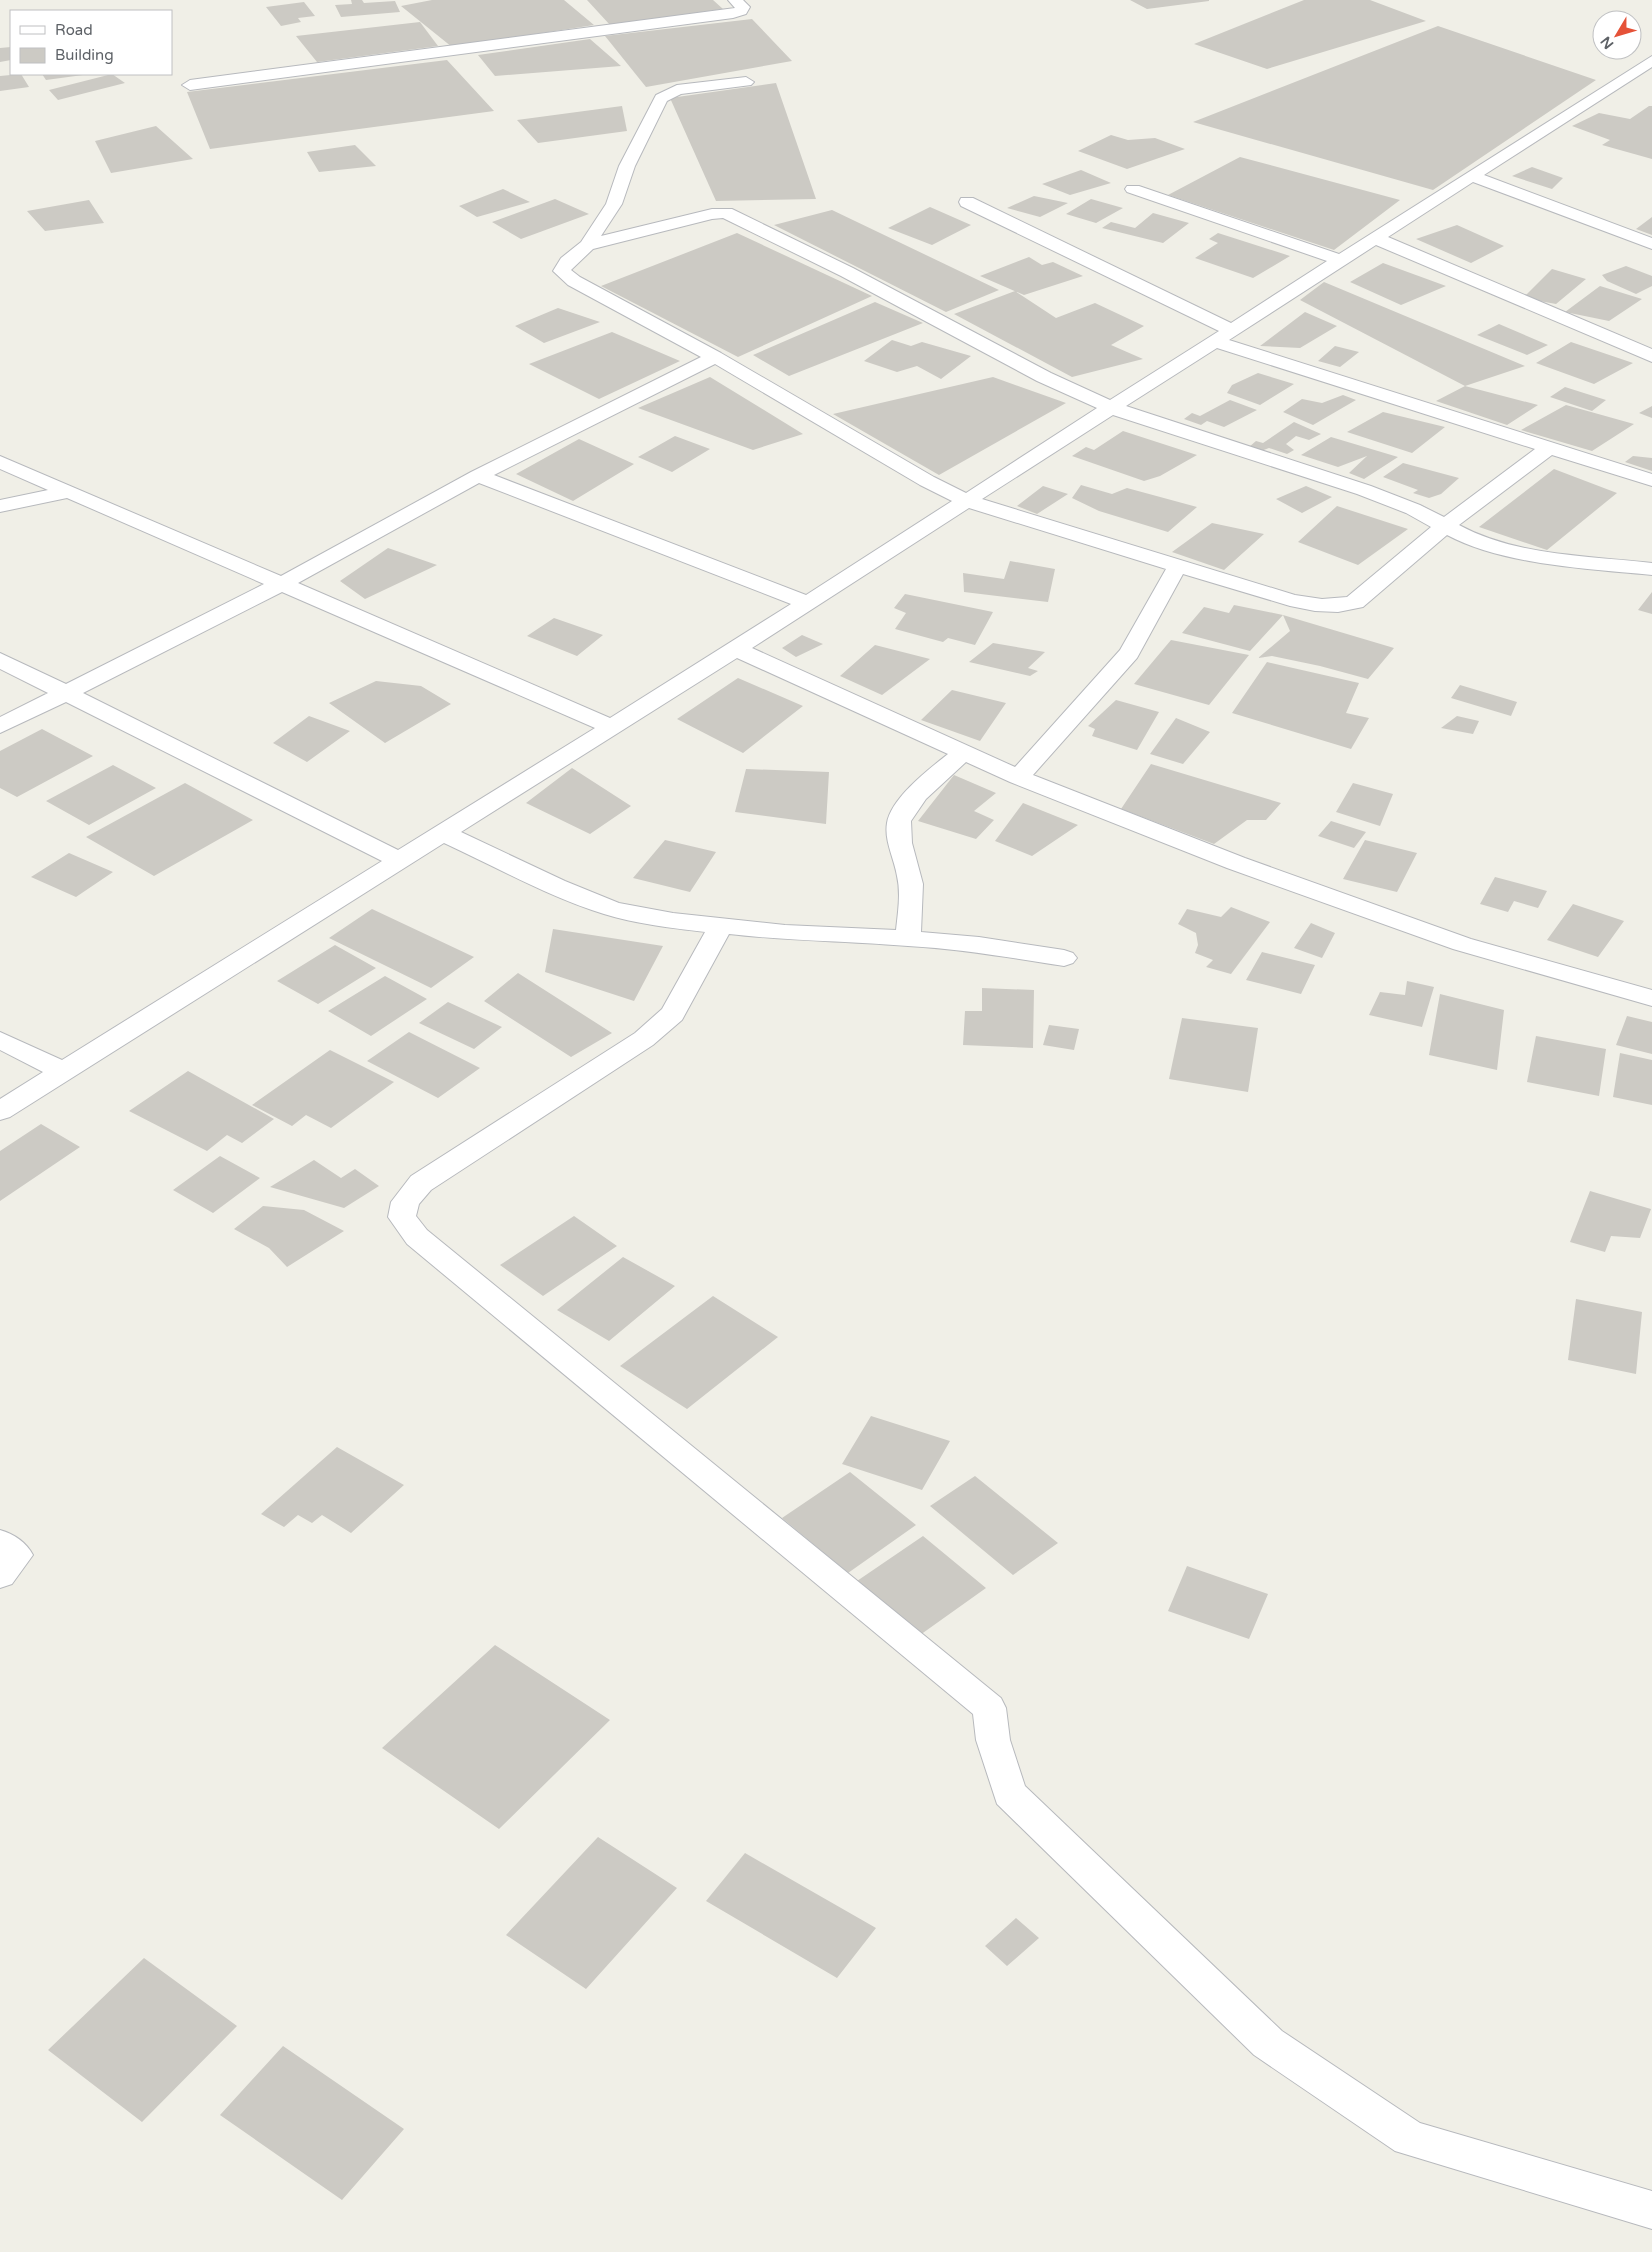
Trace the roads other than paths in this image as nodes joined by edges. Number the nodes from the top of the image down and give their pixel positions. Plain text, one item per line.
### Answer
1 (735, 0) edge
2 (1652, 60) edge
3 (746, 82) dead end
4 (190, 85) dead end
5 (1472, 176) junction
6 (1133, 189) dead end
7 (967, 202) dead end
8 (1375, 238) junction
9 (587, 244) junction
10 (1652, 244) edge
11 (1341, 260) junction
12 (1224, 336) junction
13 (715, 356) junction
14 (1652, 356) edge
15 (1112, 408) junction
16 (1549, 448) junction
17 (0, 462) edge
18 (478, 476) junction
19 (1652, 480) edge
20 (69, 492) junction
21 (967, 501) junction
22 (0, 506) edge
23 (1445, 526) junction
24 (1178, 565) junction
25 (1652, 569) edge
26 (283, 583) junction
27 (808, 603) junction
28 (736, 649) junction
29 (0, 660) edge
30 (65, 692) junction
31 (0, 726) edge
32 (612, 727) junction
33 (964, 752) junction
34 (1018, 777) junction
35 (443, 833) junction
36 (399, 860) junction
37 (722, 926) junction
38 (908, 938) junction
39 (1064, 958) dead end
40 (1652, 998) edge
41 (0, 1040) edge
42 (63, 1071) junction
43 (0, 1111) edge
44 (0, 1542) edge
45 (0, 1575) edge
46 (1652, 2210) edge

1 - 4 street
2 - 5 street
3 - 9 street
5 - 8 street
5 - 10 street
6 - 11 street
7 - 12 street
8 - 11 street
8 - 14 street
9 - 13 street
9 - 15 street
11 - 12 street
12 - 15 street
12 - 16 street
13 - 18 street
13 - 21 street
15 - 21 street
15 - 23 street
16 - 19 street
16 - 23 street
17 - 20 street
18 - 26 street
18 - 27 street
20 - 22 street
20 - 26 street
21 - 24 street
21 - 27 street
23 - 24 street
23 - 25 street
24 - 34 street
26 - 30 street
26 - 32 street
27 - 28 street
28 - 32 street
28 - 33 street
29 - 30 street
30 - 31 street
30 - 36 street
32 - 35 street
33 - 34 street
33 - 38 street
34 - 40 street
35 - 36 street
35 - 37 street
36 - 42 street
37 - 38 street
37 - 46 street
38 - 39 street
41 - 42 street
42 - 43 street
44 - 45 street

